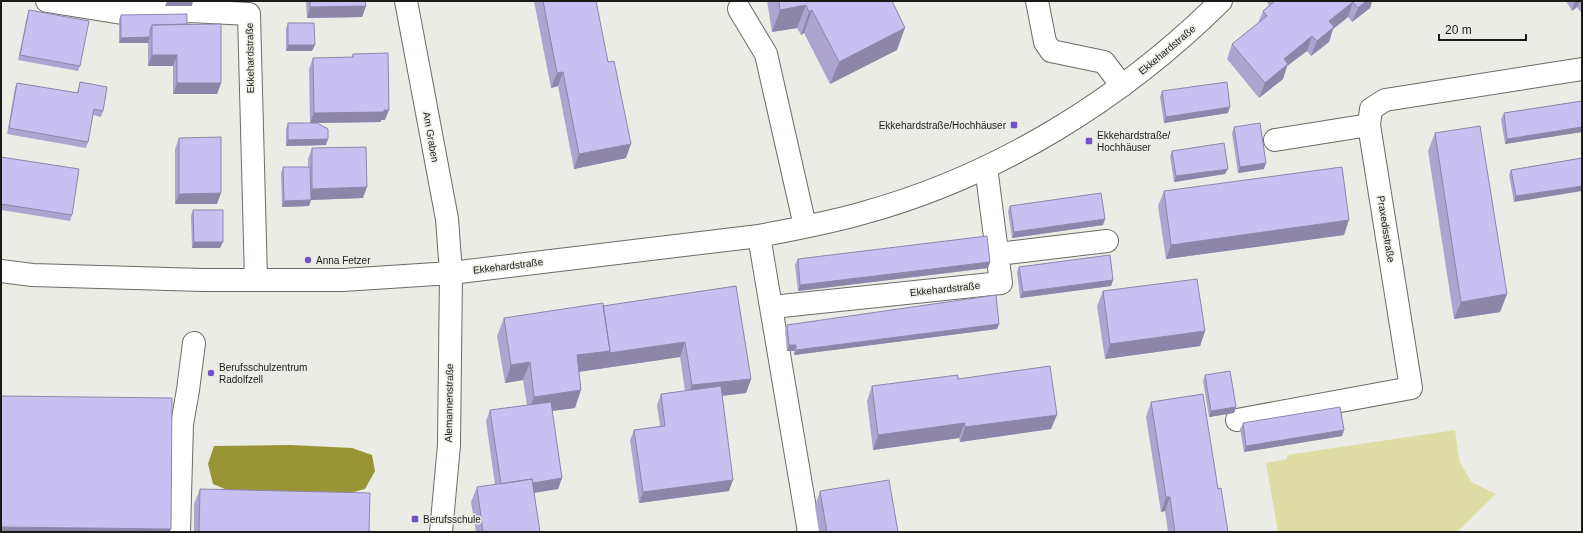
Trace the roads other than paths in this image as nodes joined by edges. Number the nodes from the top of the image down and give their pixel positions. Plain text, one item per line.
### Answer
1 (47, 1) edge
2 (406, 1) edge
3 (1037, 1) edge
4 (1221, 1) edge
5 (739, 9) dead end
6 (1582, 69) edge
7 (1122, 86) junction
8 (1369, 125) junction
9 (1275, 140) dead end
10 (986, 167) junction
11 (805, 226) junction
12 (759, 236) junction
13 (1107, 241) dead end
14 (998, 254) junction
15 (1, 272) edge
16 (451, 273) junction
17 (256, 280) junction
18 (772, 307) junction
19 (194, 343) dead end
20 (1237, 420) dead end
21 (179, 532) edge
22 (441, 532) edge
23 (808, 532) edge

1 - 17 street, Ekkehardstraße
2 - 16 street, Am Graben
3 - 7 street
4 - 7 street, Ekkehardstraße
5 - 11 street
6 - 8 street, Praxedisstraße
7 - 10 street, Ekkehardstraße
8 - 9 street
8 - 20 street, Praxedisstraße
10 - 11 street, Ekkehardstraße
10 - 14 street, Ekkehardstraße
11 - 12 street, Ekkehardstraße
12 - 16 street, Ekkehardstraße
12 - 18 street
13 - 14 street
14 - 18 street, Ekkehardstraße
15 - 17 street, Ekkehardstraße
16 - 17 street, Ekkehardstraße
16 - 22 street, Alemannenstraße
18 - 23 street
19 - 21 street

